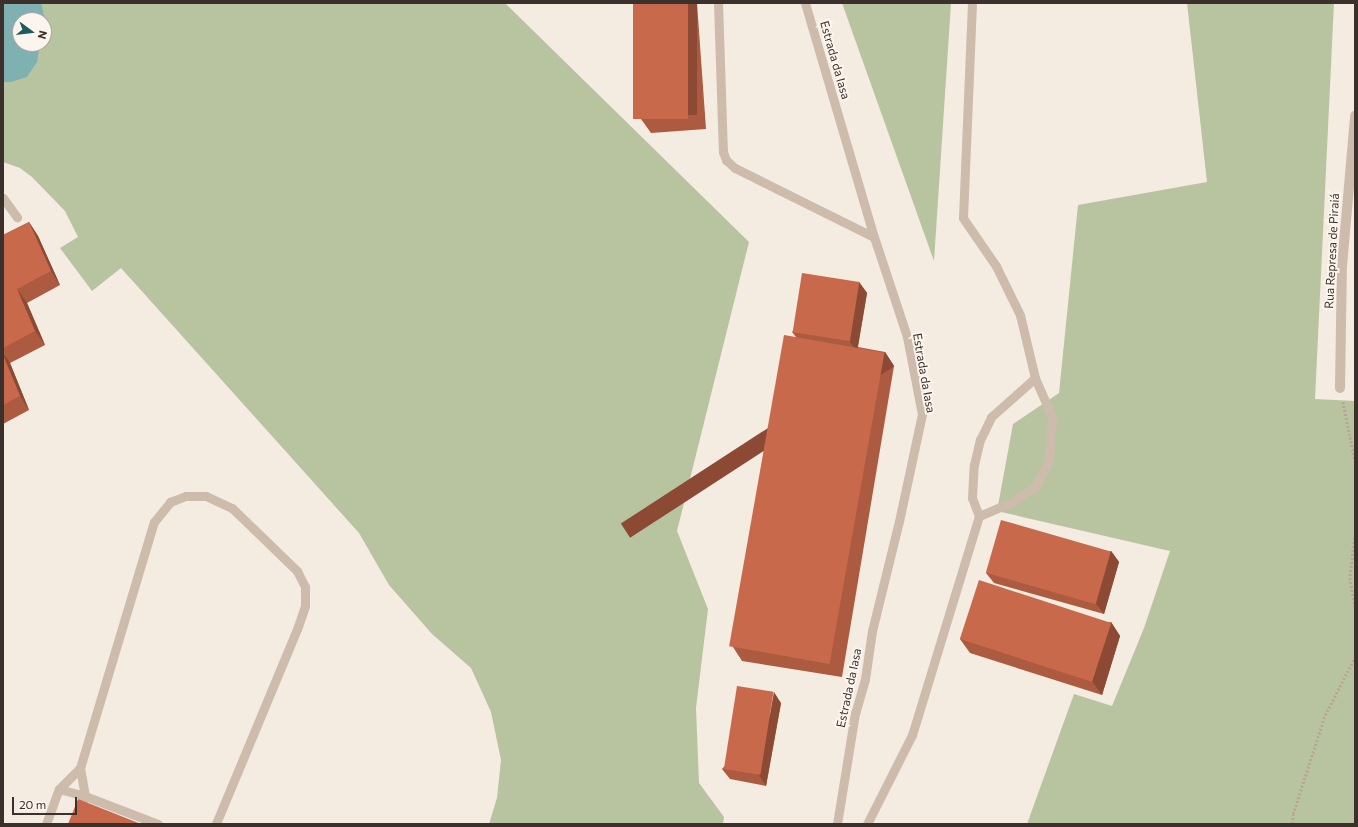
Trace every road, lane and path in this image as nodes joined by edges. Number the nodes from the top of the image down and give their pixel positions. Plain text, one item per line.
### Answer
1 (718, 3) edge
2 (805, 3) edge
3 (972, 3) edge
4 (1355, 116) edge
5 (3, 198) edge
6 (17, 217) dead end
7 (874, 237) junction
8 (1035, 378) junction
9 (1340, 388) joint
10 (1355, 460) edge
11 (978, 516) junction
12 (1355, 538) edge
13 (1355, 607) edge
14 (1355, 657) edge
15 (80, 768) junction
16 (59, 789) junction
17 (85, 796) junction
18 (46, 824) edge
19 (73, 824) edge
20 (158, 824) edge
21 (216, 824) edge
22 (837, 824) edge
23 (867, 824) edge
24 (1292, 824) edge

1 - 7 lane
2 - 7 lane, Estrada da Iasa
3 - 8 lane
4 - 9 street, Rua Represa de Piraiá
5 - 6 lane
7 - 22 lane, Estrada da Iasa
8 - 11 lane
8 - 11 lane
9 - 10 path
11 - 23 lane
12 - 13 path
14 - 24 path
15 - 16 lane
15 - 17 lane
15 - 21 lane
16 - 17 lane
16 - 18 lane
17 - 19 lane
17 - 20 lane

